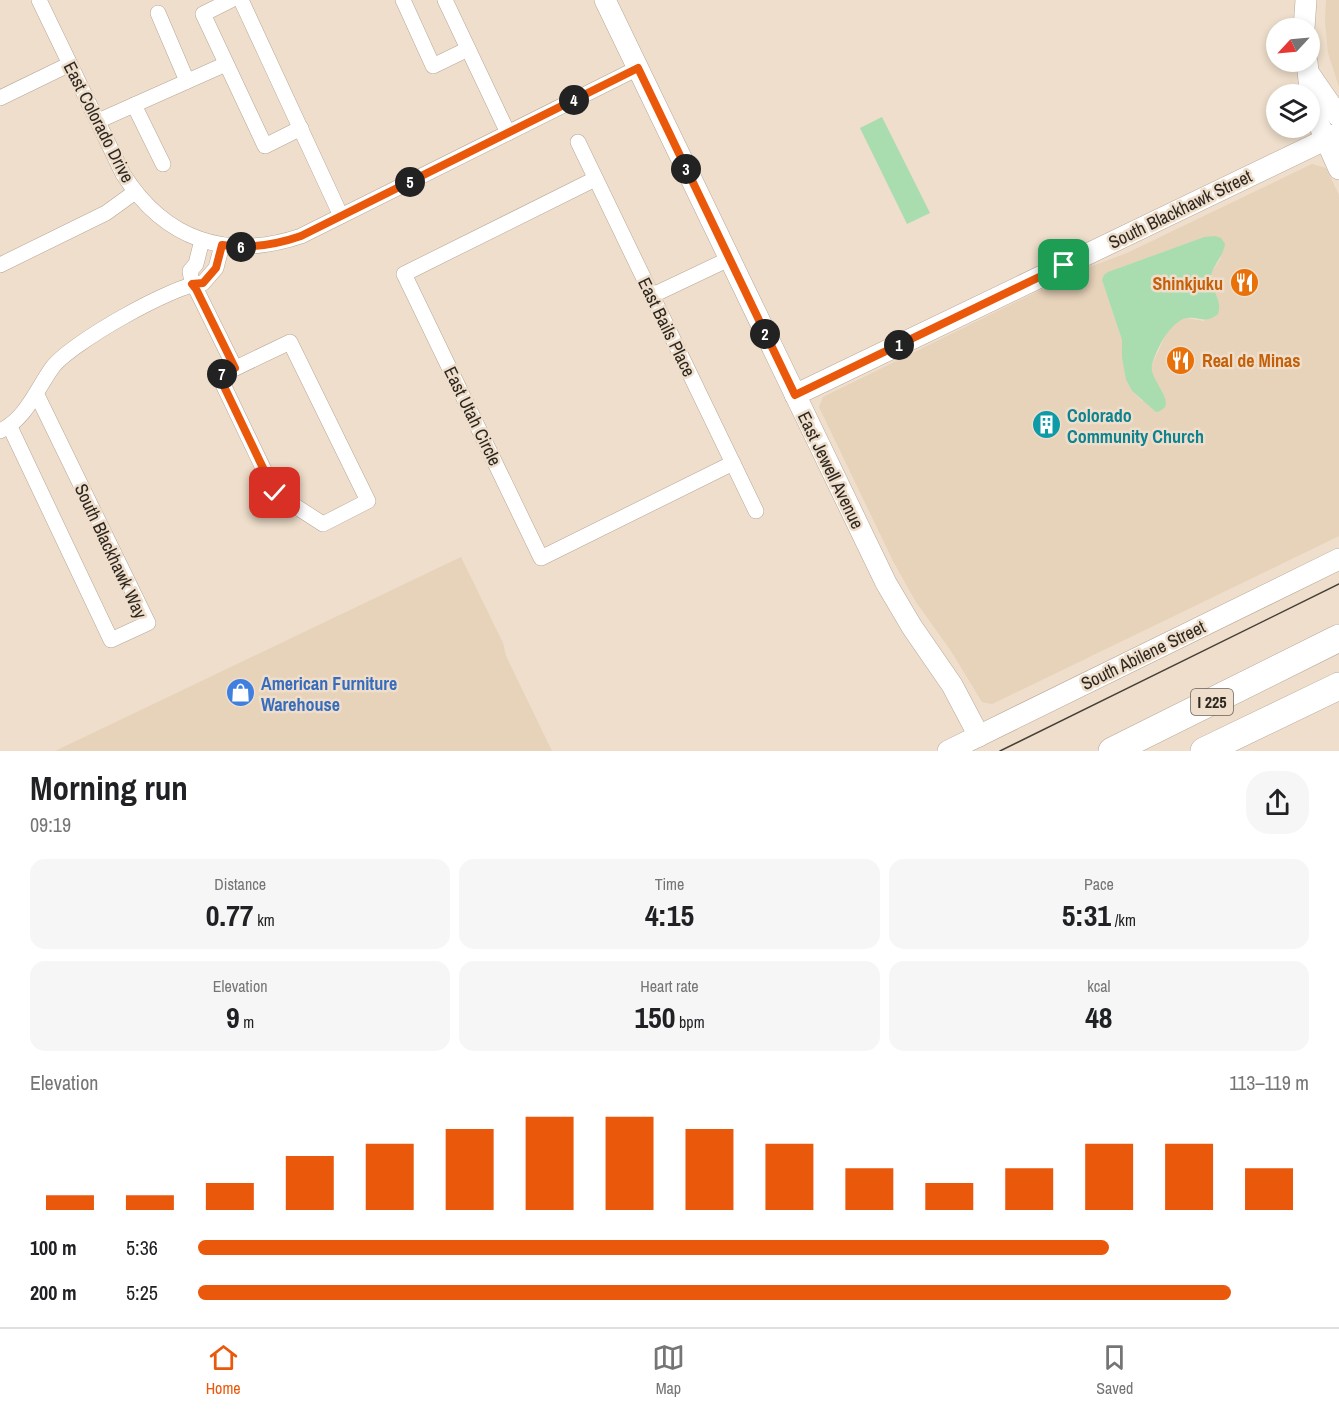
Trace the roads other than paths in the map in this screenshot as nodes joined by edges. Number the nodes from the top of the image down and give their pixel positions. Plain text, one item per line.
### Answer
1 (39, 0) edge
2 (231, 0) edge
3 (241, 0) edge
4 (403, 0) edge
5 (445, 0) edge
6 (605, 0) edge
7 (1306, 0) edge
8 (158, 13) dead end
9 (1305, 18) edge
10 (468, 49) junction
11 (70, 64) junction
12 (226, 64) junction
13 (638, 68) junction
14 (1308, 72) edge
15 (1311, 72) edge
16 (188, 81) junction
17 (0, 98) edge
18 (134, 105) junction
19 (1339, 117) edge
20 (98, 121) junction
21 (301, 128) junction
22 (508, 133) junction
23 (1332, 136) edge
24 (578, 142) dead end
25 (164, 164) dead end
26 (1339, 169) edge
27 (595, 179) junction
28 (135, 192) junction
29 (341, 216) junction
30 (202, 240) junction
31 (222, 245) junction
32 (729, 259) junction
33 (0, 265) edge
34 (192, 284) junction
35 (651, 296) junction
36 (235, 368) junction
37 (36, 395) junction
38 (795, 395) junction
39 (5, 429) edge
40 (733, 463) junction
41 (756, 511) dead end
42 (1339, 559) edge
43 (1339, 637) edge
44 (1339, 686) edge
45 (979, 736) junction
46 (948, 751) edge
47 (1112, 751) edge
48 (1204, 751) edge

1 - 11 street, East Colorado Drive
2 - 12 street
3 - 21 street
4 - 10 street
5 - 10 street
6 - 13 street, East Jewell Avenue
7 - 9 street
8 - 16 street
10 - 22 street
11 - 17 street
11 - 20 street, East Colorado Drive
12 - 16 street
12 - 21 street
13 - 22 street, East Colorado Drive
13 - 32 street, East Jewell Avenue
14 - 23 street
15 - 19 street
16 - 18 street
18 - 20 street
18 - 25 street
20 - 28 street, East Colorado Drive
21 - 29 street
22 - 29 street, East Colorado Drive
23 - 26 street
23 - 38 street, South Blackhawk Street
24 - 27 street, East Bails Place
27 - 35 street, East Bails Place
27 - 40 street, East Utah Circle
28 - 30 street, East Colorado Drive
28 - 33 street
29 - 31 street, East Colorado Drive
30 - 31 street, East Colorado Drive
30 - 34 street
31 - 34 street, South Blackhawk Way
32 - 35 street
32 - 38 street, East Jewell Avenue
34 - 36 street
34 - 37 street, South Blackhawk Way
35 - 40 street, East Bails Place
36 - 36 street
37 - 39 street, South Blackhawk Way
37 - 39 street, South Blackhawk Way
38 - 45 street, East Jewell Avenue
40 - 41 street, East Bails Place
42 - 45 street, South Abilene Street
43 - 47 highway, I 225
44 - 48 highway, I 225
45 - 46 street, South Abilene Street

